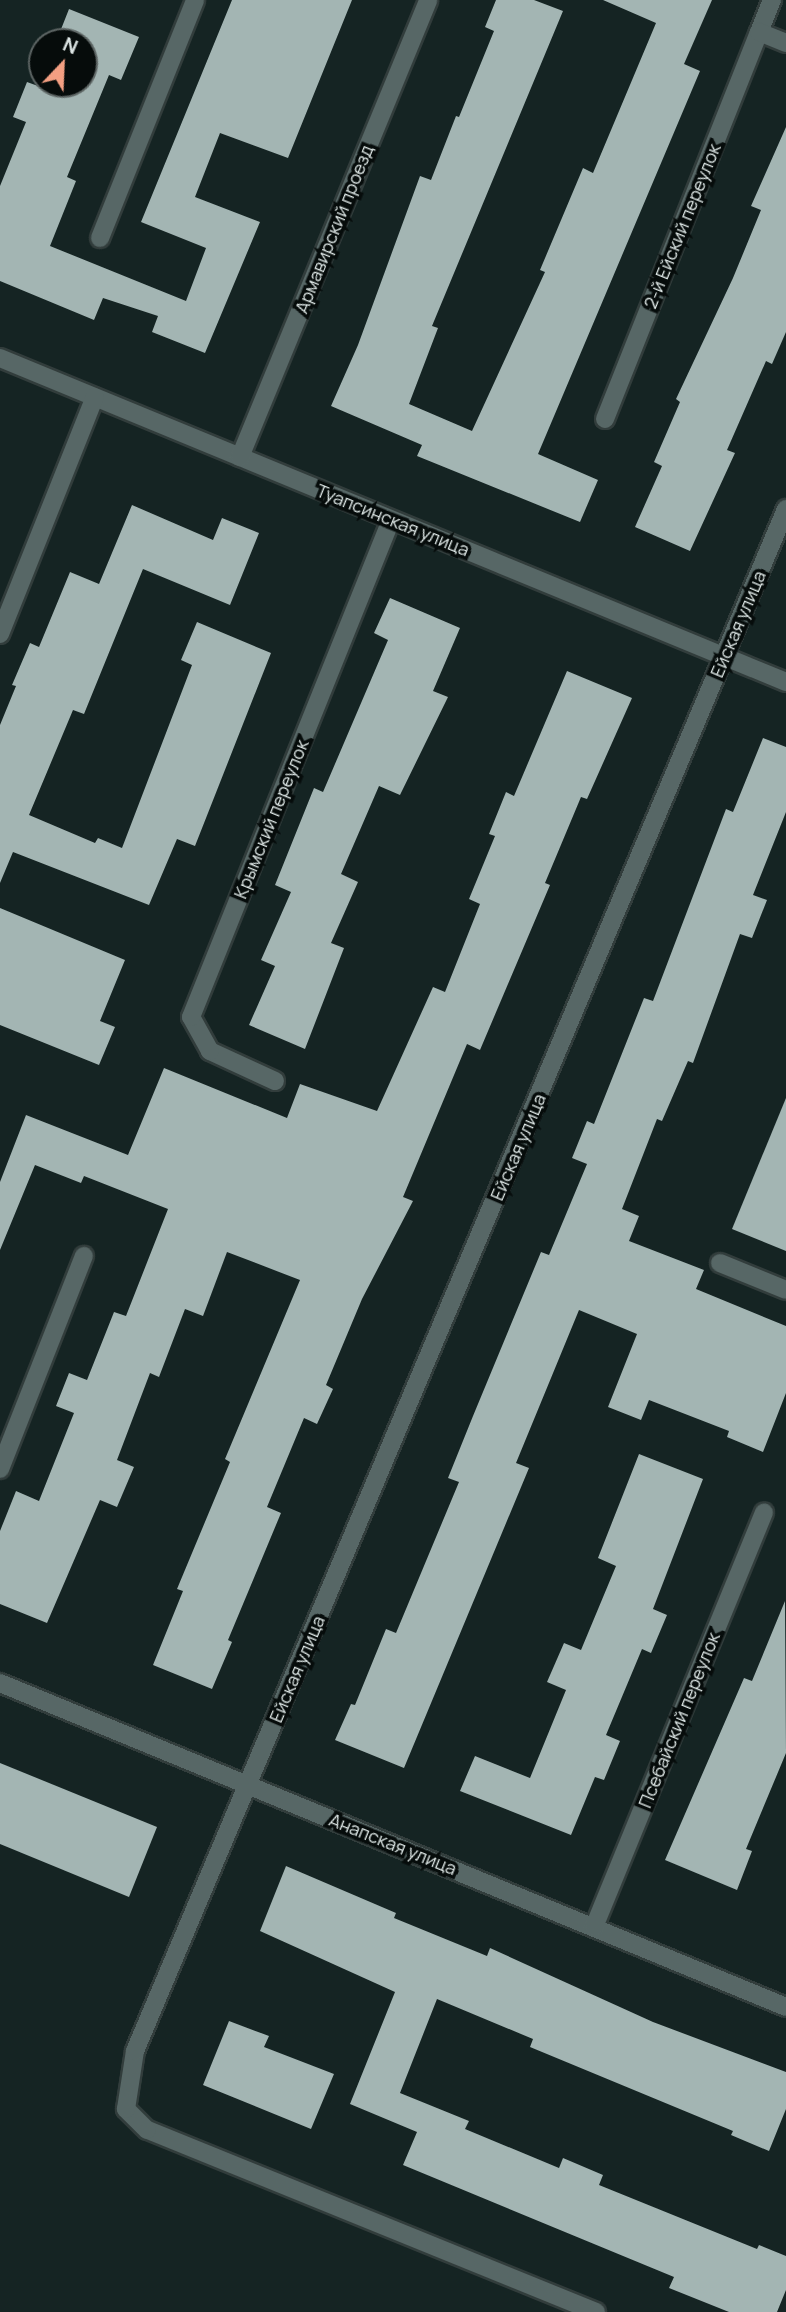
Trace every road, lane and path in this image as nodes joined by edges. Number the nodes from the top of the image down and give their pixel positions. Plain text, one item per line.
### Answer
1 (195, 0) edge
2 (428, 0) edge
3 (772, 0) edge
4 (759, 32) junction
5 (786, 43) edge
6 (100, 238) dead end
7 (0, 358) edge
8 (95, 397) junction
9 (605, 419) dead end
10 (240, 457) junction
11 (786, 509) edge
12 (391, 520) junction
13 (0, 634) edge
14 (724, 656) junction
15 (786, 682) edge
16 (275, 1081) dead end
17 (84, 1256) dead end
18 (720, 1263) dead end
19 (786, 1290) edge
20 (0, 1469) edge
21 (764, 1512) dead end
22 (0, 1683) edge
23 (248, 1784) junction
24 (594, 1927) junction
25 (786, 2007) edge
26 (596, 2312) edge

1 - 6 street
2 - 10 street, Армавирский проезд
3 - 4 street, 2-й Ейский переулок
4 - 5 street
4 - 9 street, 2-й Ейский переулок
7 - 8 street, Туапсинская улица
8 - 10 street, Туапсинская улица
8 - 13 street
10 - 12 street, Туапсинская улица
11 - 14 street, Ейская улица
12 - 14 street, Туапсинская улица
12 - 16 street, Крымский переулок
14 - 15 street, Туапсинская улица
14 - 23 street, Ейская улица
17 - 20 street
18 - 19 street
21 - 24 street, Псебайский переулок
22 - 23 street, Анапская улица
23 - 24 street, Анапская улица
23 - 26 street, Ейская улица
24 - 25 street, Анапская улица

